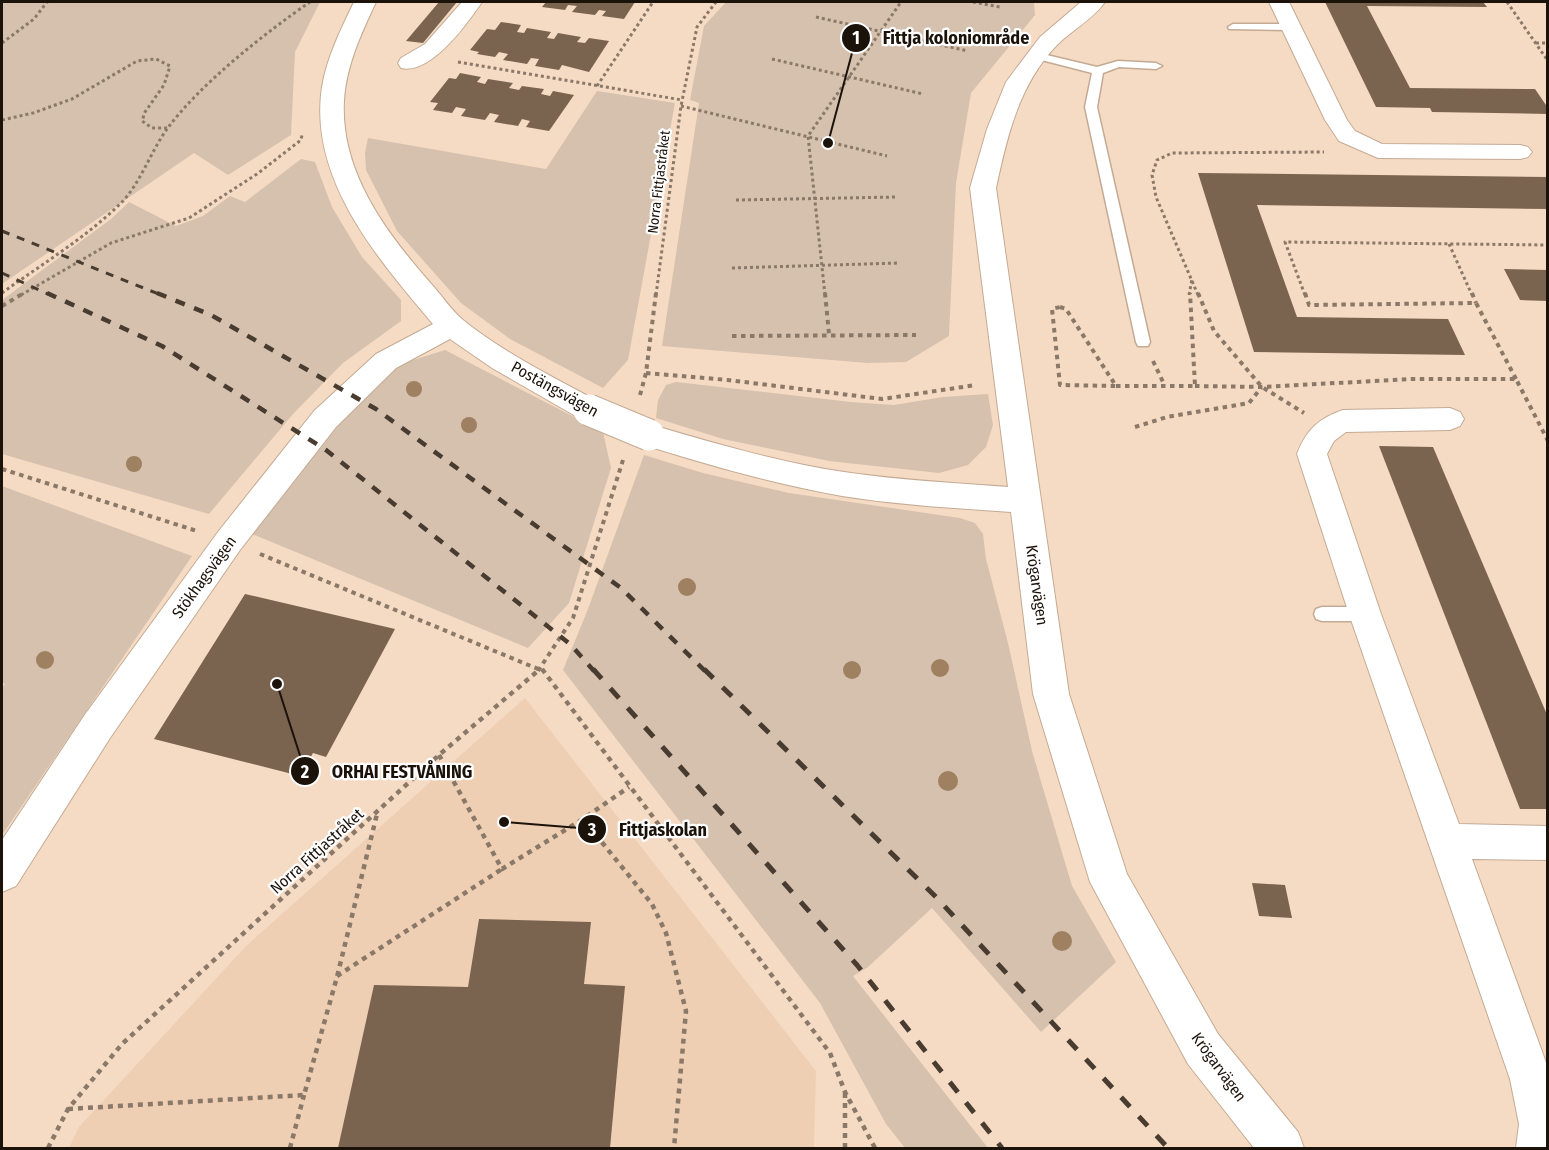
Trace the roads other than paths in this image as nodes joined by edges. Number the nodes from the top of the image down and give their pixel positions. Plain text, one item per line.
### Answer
1 (365, 2) edge
2 (472, 2) edge
3 (1094, 2) edge
4 (1279, 2) edge
5 (1233, 27) dead end
6 (1290, 27) junction
7 (1034, 55) junction
8 (409, 63) dead end
9 (1156, 66) dead end
10 (1098, 71) junction
11 (1520, 152) dead end
12 (452, 326) junction
13 (1143, 342) dead end
14 (1450, 419) dead end
15 (1026, 501) junction
16 (1322, 614) dead end
17 (1365, 614) junction
18 (1447, 841) junction
19 (1548, 843) edge
20 (2, 873) edge
21 (1282, 1149) edge
22 (1537, 1149) edge

1 - 12 street, Postängsvägen
2 - 8 street
3 - 7 street, Krögarvägen
4 - 6 street
5 - 6 lane
6 - 11 street
7 - 10 lane
7 - 15 street, Krögarvägen
9 - 10 lane
10 - 13 lane
12 - 15 street, Postängsvägen, bridge
12 - 20 street, Stökhagsvägen
14 - 17 street
15 - 21 street, Krögarvägen
16 - 17 lane
17 - 18 street
18 - 19 street
18 - 22 street

